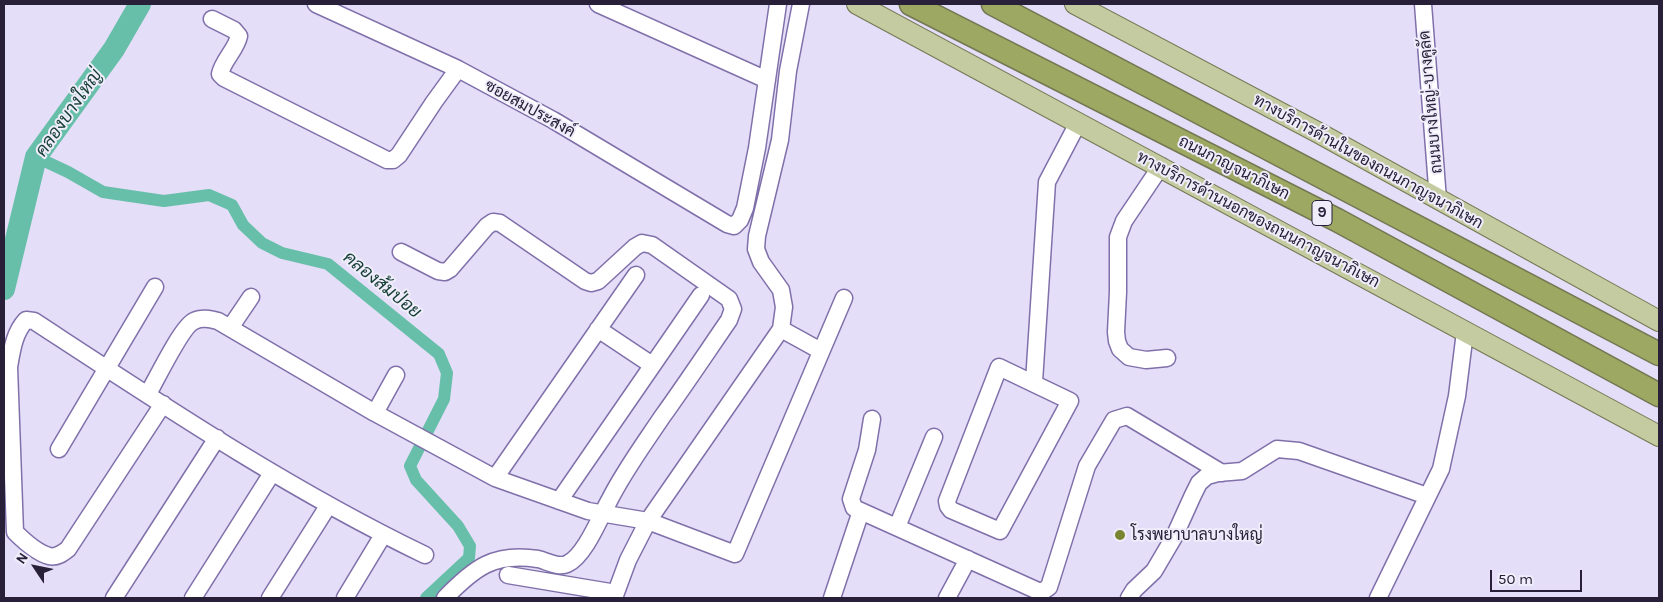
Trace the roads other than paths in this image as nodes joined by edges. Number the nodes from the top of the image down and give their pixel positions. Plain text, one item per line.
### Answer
1 (316, 4) edge
2 (598, 4) edge
3 (778, 4) edge
4 (801, 4) edge
5 (857, 4) edge
6 (912, 4) edge
7 (993, 4) edge
8 (1075, 4) edge
9 (1423, 4) edge
10 (212, 19) dead end
11 (458, 69) junction
12 (767, 80) junction
13 (1078, 123) junction
14 (1161, 166) junction
15 (1438, 200) junction
16 (400, 252) dead end
17 (636, 275) dead end
18 (155, 287) dead end
19 (701, 294) dead end
20 (251, 297) dead end
21 (844, 298) dead end
22 (1659, 321) edge
23 (230, 328) junction
24 (598, 330) junction
25 (781, 330) junction
26 (1465, 332) junction
27 (821, 350) junction
28 (1659, 354) edge
29 (1167, 358) dead end
30 (652, 365) junction
31 (107, 368) junction
32 (396, 375) dead end
33 (1034, 382) junction
34 (148, 394) junction
35 (1656, 394) edge
36 (163, 404) junction
37 (375, 413) junction
38 (872, 419) dead end
39 (1659, 436) edge
40 (934, 437) dead end
41 (217, 438) junction
42 (59, 449) dead end
43 (272, 473) junction
44 (1222, 473) junction
45 (495, 478) junction
46 (1427, 496) junction
47 (559, 502) junction
48 (328, 506) junction
49 (861, 511) junction
50 (601, 514) junction
51 (648, 521) junction
52 (897, 527) junction
53 (383, 535) junction
54 (424, 555) dead end
55 (968, 559) junction
56 (508, 576) dead end
57 (615, 596) edge
58 (114, 598) edge
59 (193, 598) edge
60 (270, 598) edge
61 (345, 598) edge
62 (445, 598) edge
63 (832, 598) edge
64 (947, 598) edge
65 (1129, 598) edge
66 (1378, 598) edge

1 - 11 street
2 - 12 street
3 - 12 street, ซอยสมประสงค์
4 - 25 street
5 - 13 main road, ทางบริการด้านนอกของถนนกาญจนาภิเษก
6 - 35 highway, ถนนกาญจนาภิเษก / 9
7 - 28 highway, ถนนกาญจนาภิเษก / 9
8 - 15 main road, ทางบริการด้านในของถนนกาญจนาภิเษก
9 - 15 street, ถนนบางใหญ่-บางคูลัด
10 - 11 street
11 - 12 street, ซอยสมประสงค์
13 - 14 main road, ทางบริการด้านนอกของถนนกาญจนาภิเษก
13 - 33 street
14 - 26 main road, ทางบริการด้านนอกของถนนกาญจนาภิเษก
14 - 29 street
15 - 22 main road, ทางบริการด้านในของถนนกาญจนาภิเษก
16 - 50 street
17 - 24 street
18 - 31 street
19 - 30 street
20 - 23 street
21 - 27 street
23 - 34 street
23 - 37 street
24 - 30 street
24 - 45 street
25 - 27 street
25 - 51 street
26 - 39 main road, ทางบริการด้านนอกของถนนกาญจนาภิเษก
26 - 46 street
27 - 51 street
30 - 47 street
31 - 34 street
31 - 36 street
31 - 42 street
32 - 37 street
33 - 33 street
34 - 36 street
36 - 41 street
37 - 45 street
38 - 49 street
40 - 52 street
41 - 43 street
41 - 58 street
43 - 48 street
43 - 59 street
44 - 46 street
44 - 55 street
44 - 65 street
45 - 47 street
46 - 66 street
47 - 50 street
48 - 53 street
48 - 60 street
49 - 52 street
49 - 63 street
50 - 51 street
50 - 62 street
51 - 57 street
52 - 55 street
53 - 54 street
53 - 61 street
55 - 64 street
56 - 57 street

